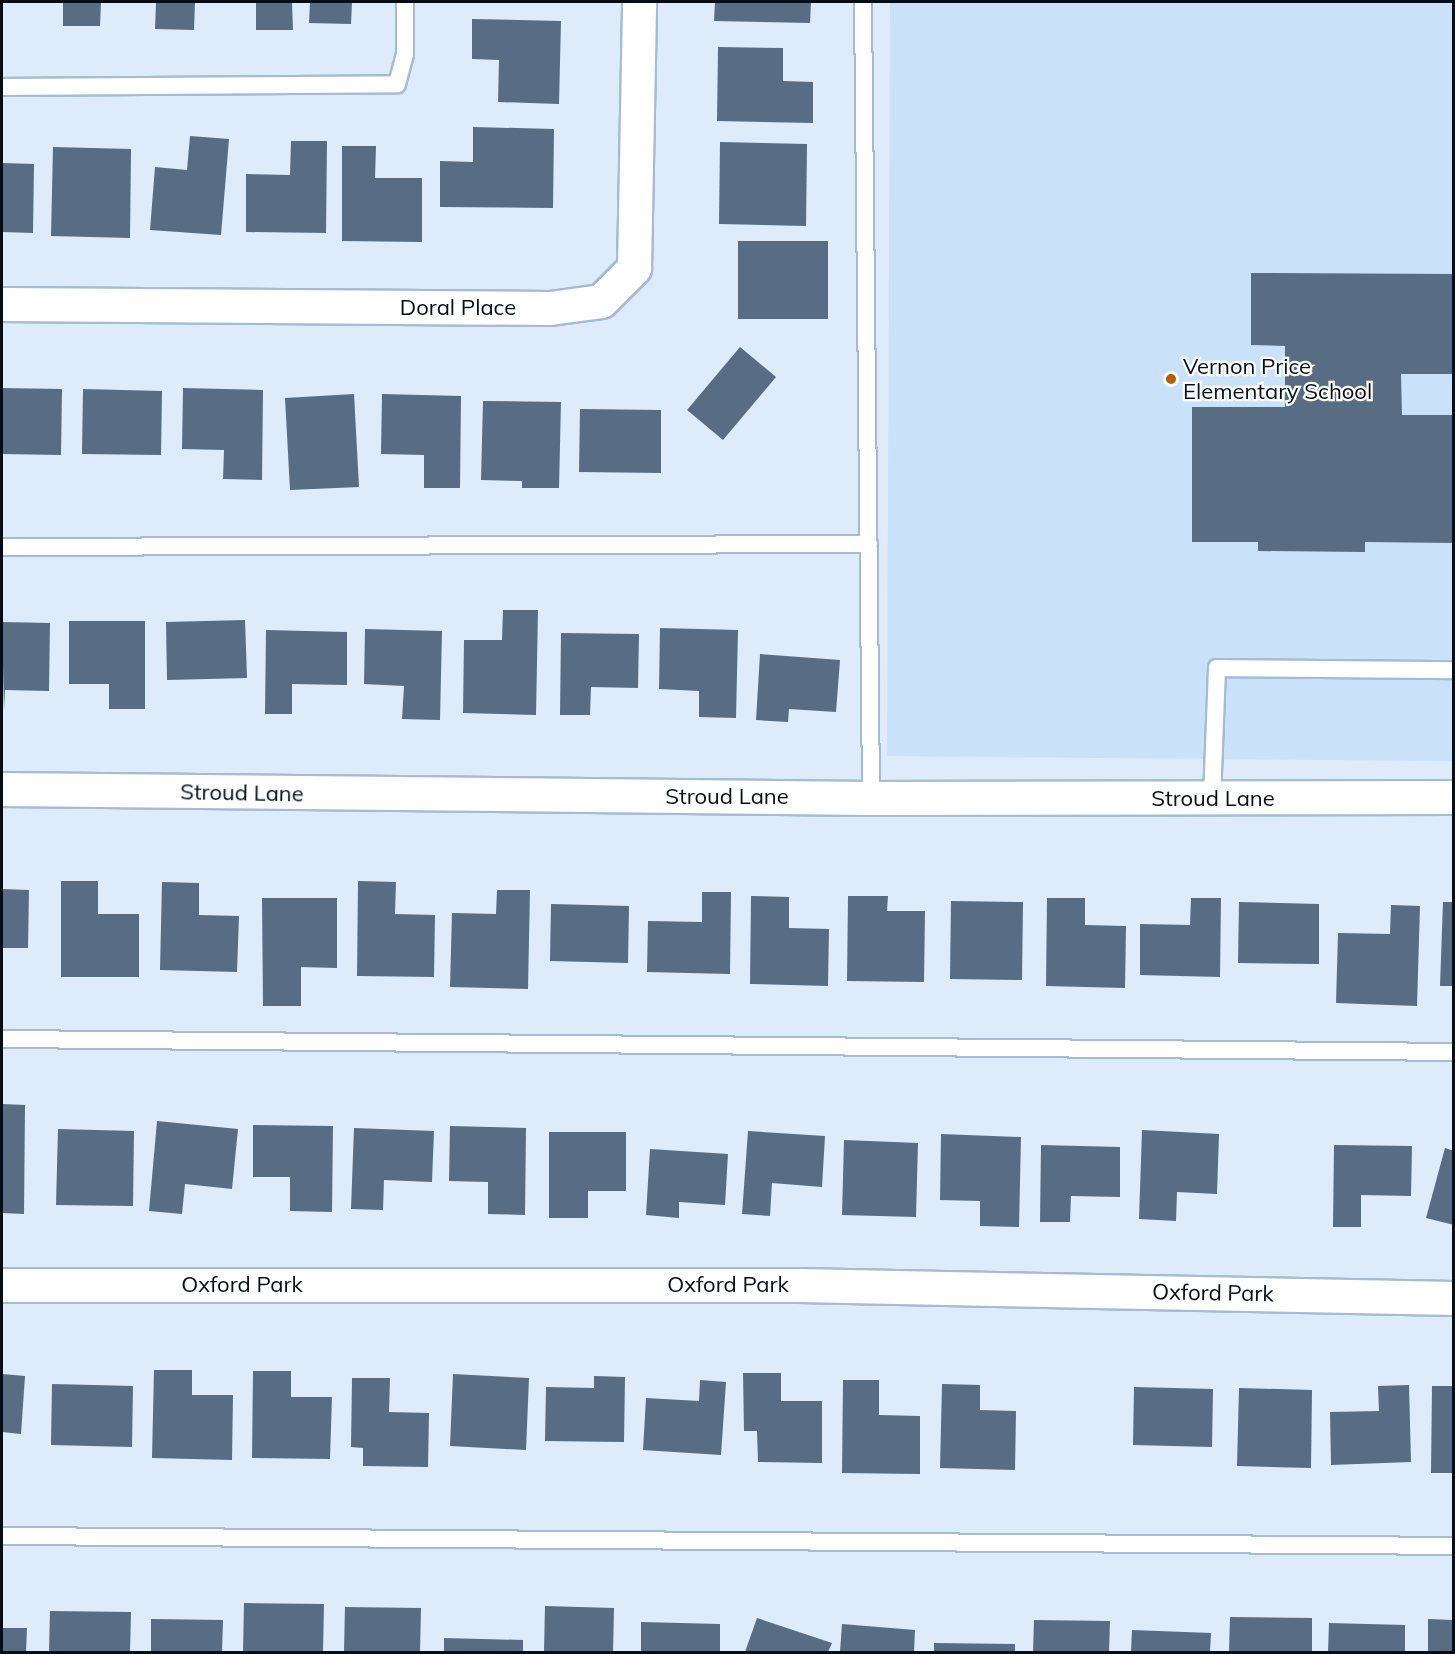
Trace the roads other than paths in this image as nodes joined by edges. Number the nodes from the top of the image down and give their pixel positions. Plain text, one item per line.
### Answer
1 (405, 2) edge
2 (639, 2) edge
3 (863, 2) edge
4 (2, 87) edge
5 (2, 304) edge
6 (869, 544) junction
7 (2, 547) edge
8 (1454, 670) edge
9 (2, 789) edge
10 (1454, 797) edge
11 (871, 798) junction
12 (1212, 799) junction
13 (2, 1039) edge
14 (1454, 1052) edge
15 (2, 1285) edge
16 (1454, 1298) edge
17 (2, 1536) edge
18 (1454, 1546) edge

1 - 4 lane
2 - 5 street, Doral Place
3 - 6 lane
6 - 7 lane
6 - 11 lane
8 - 12 lane
9 - 11 street, Stroud Lane
10 - 12 street, Stroud Lane
11 - 12 street, Stroud Lane
13 - 14 lane
15 - 16 street, Oxford Park
17 - 18 lane

